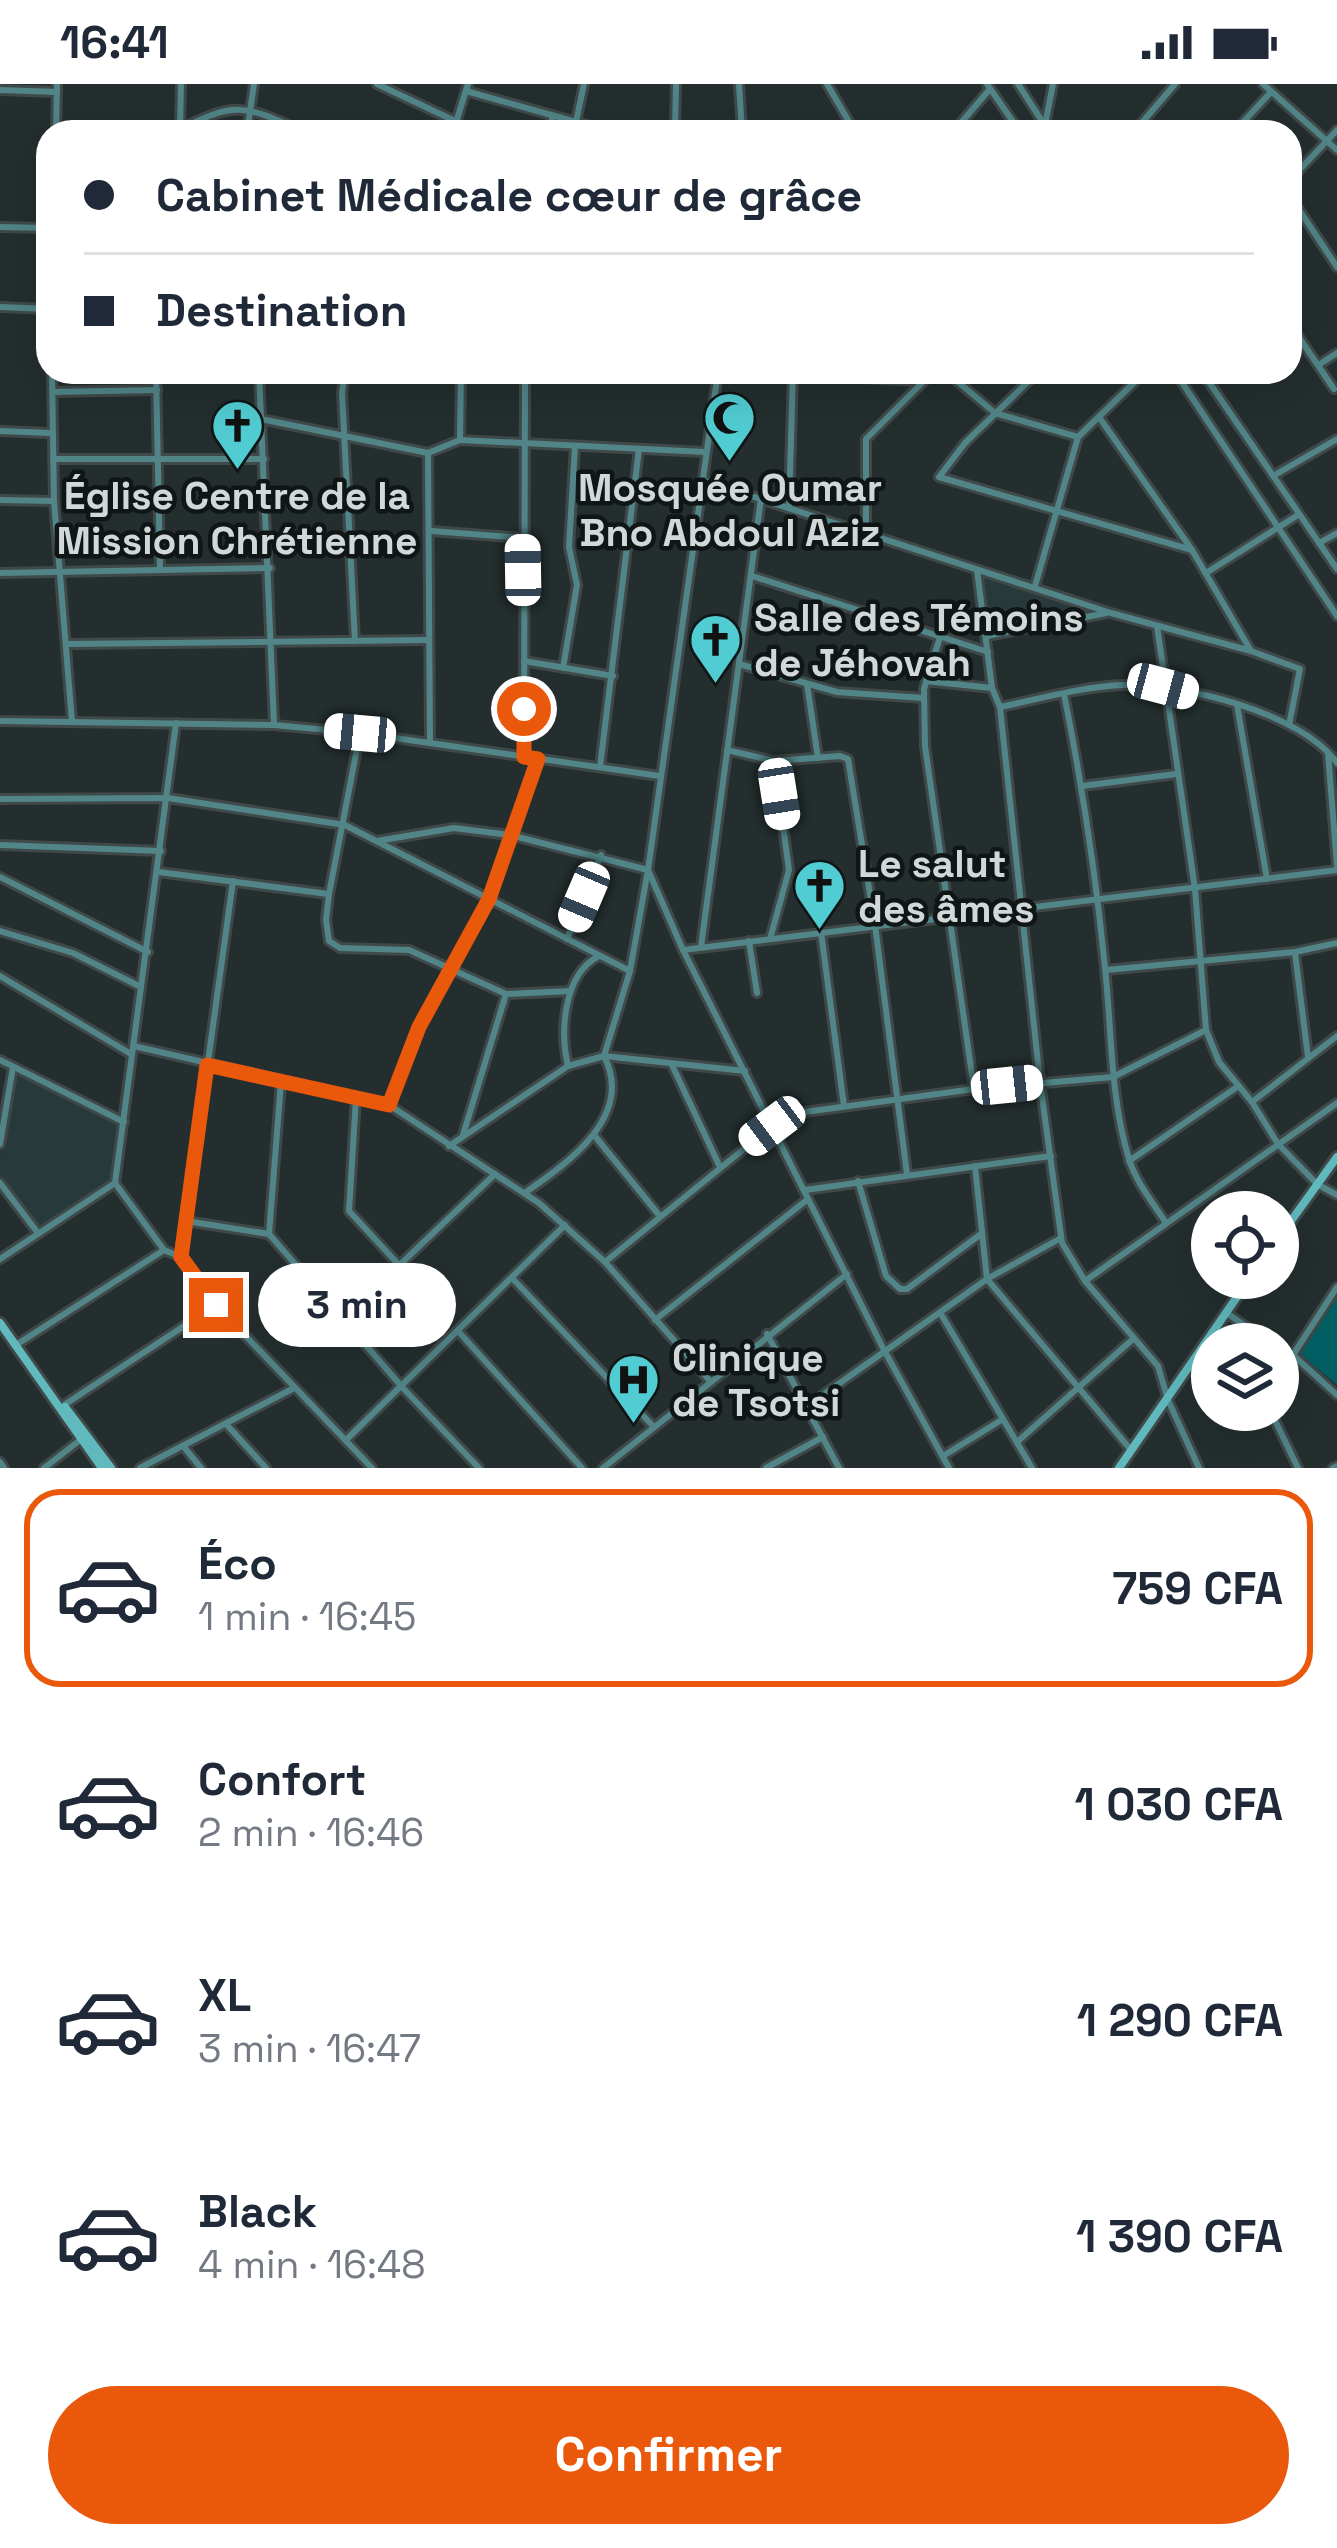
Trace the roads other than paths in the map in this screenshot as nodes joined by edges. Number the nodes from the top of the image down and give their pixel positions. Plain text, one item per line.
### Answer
1 (181, 84) edge
2 (254, 84) edge
3 (377, 84) edge
4 (584, 84) edge
5 (676, 84) edge
6 (739, 84) edge
7 (826, 84) edge
8 (1018, 84) edge
9 (1053, 84) edge
10 (1154, 84) edge
11 (1175, 84) edge
12 (1264, 84) edge
13 (989, 86) edge
14 (57, 88) edge
15 (467, 88) edge
16 (0, 90) edge
17 (1167, 92) junction
18 (1271, 92) junction
19 (249, 109) junction
20 (553, 116) junction
21 (56, 120) edge
22 (179, 120) edge
23 (203, 120) edge
24 (248, 120) edge
25 (275, 120) edge
26 (453, 120) edge
27 (455, 120) edge
28 (552, 120) edge
29 (568, 120) edge
30 (575, 120) edge
31 (675, 120) edge
32 (741, 120) edge
33 (848, 120) edge
34 (962, 120) edge
35 (1012, 120) edge
36 (1041, 120) edge
37 (1048, 120) edge
38 (1144, 120) edge
39 (1245, 120) edge
40 (1337, 130) edge
41 (1327, 141) junction
42 (1337, 149) edge
43 (1302, 167) edge
44 (1302, 214) edge
45 (0, 227) edge
46 (36, 228) edge
47 (1337, 267) edge
48 (0, 307) edge
49 (36, 309) edge
50 (1302, 341) edge
51 (1337, 353) edge
52 (1319, 364) junction
53 (52, 384) edge
54 (157, 384) edge
55 (260, 384) edge
56 (345, 384) edge
57 (461, 384) edge
58 (525, 384) edge
59 (717, 384) edge
60 (793, 384) edge
61 (920, 384) edge
62 (960, 384) edge
63 (1025, 384) edge
64 (1133, 384) edge
65 (1183, 384) edge
66 (1210, 384) edge
67 (1334, 389) edge
68 (157, 390) junction
69 (52, 392) junction
70 (995, 413) junction
71 (1099, 417) junction
72 (261, 419) junction
73 (0, 431) edge
74 (51, 433) junction
75 (345, 435) junction
76 (1078, 437) junction
77 (1337, 439) edge
78 (460, 440) junction
79 (523, 443) junction
80 (575, 446) junction
81 (639, 448) junction
82 (428, 452) junction
83 (705, 452) junction
84 (52, 459) junction
85 (264, 459) junction
86 (158, 460) junction
87 (1273, 476) junction
88 (702, 480) junction
89 (761, 499) junction
90 (0, 500) edge
91 (54, 501) junction
92 (789, 506) junction
93 (1059, 511) junction
94 (1298, 515) junction
95 (1278, 526) junction
96 (866, 530) junction
97 (429, 531) junction
98 (1337, 532) edge
99 (523, 538) junction
100 (1319, 543) junction
101 (1192, 550) junction
102 (160, 568) junction
103 (270, 568) junction
104 (1337, 568) edge
105 (61, 570) junction
106 (977, 570) junction
107 (0, 573) edge
108 (1206, 573) junction
109 (751, 576) junction
110 (1035, 586) junction
111 (1111, 613) junction
112 (1337, 616) edge
113 (1157, 626) junction
114 (987, 635) junction
115 (940, 637) junction
116 (430, 640) junction
117 (355, 641) junction
118 (272, 643) junction
119 (67, 644) junction
120 (1251, 651) junction
121 (988, 652) junction
122 (524, 661) junction
123 (740, 664) junction
124 (562, 668) junction
125 (613, 676) junction
126 (926, 681) junction
127 (807, 684) junction
128 (1163, 686) junction
129 (992, 688) junction
130 (1064, 694) junction
131 (923, 698) junction
132 (1237, 705) junction
133 (1000, 707) junction
134 (0, 721) edge
135 (73, 722) junction
136 (176, 723) junction
137 (274, 725) junction
138 (1289, 725) junction
139 (360, 733) junction
140 (1337, 740) edge
141 (430, 742) junction
142 (1327, 748) junction
143 (728, 750) junction
144 (524, 757) junction
145 (818, 758) junction
146 (538, 759) junction
147 (774, 761) junction
148 (1337, 763) edge
149 (600, 767) junction
150 (1176, 774) junction
151 (660, 776) junction
152 (1082, 786) junction
153 (168, 798) junction
154 (0, 799) edge
155 (345, 825) junction
156 (510, 835) junction
157 (377, 841) junction
158 (0, 845) edge
159 (161, 851) junction
160 (601, 855) junction
161 (1337, 868) edge
162 (648, 870) junction
163 (159, 872) junction
164 (0, 877) edge
165 (1268, 879) junction
166 (233, 881) junction
167 (1195, 890) junction
168 (329, 894) junction
169 (1095, 897) junction
170 (489, 899) junction
171 (1022, 906) junction
172 (946, 916) junction
173 (875, 925) junction
174 (0, 931) edge
175 (821, 932) junction
176 (566, 939) junction
177 (770, 939) junction
178 (749, 941) junction
179 (1337, 943) edge
180 (701, 948) junction
181 (683, 950) junction
182 (148, 952) junction
183 (1294, 952) junction
184 (599, 956) junction
185 (1202, 960) junction
186 (453, 969) junction
187 (1106, 970) junction
188 (630, 971) junction
189 (0, 976) edge
190 (142, 988) junction
191 (572, 991) junction
192 (757, 993) dead end
193 (506, 994) junction
194 (1206, 1030) junction
195 (1337, 1036) edge
196 (133, 1051) junction
197 (604, 1055) junction
198 (1307, 1057) junction
199 (0, 1060) edge
200 (207, 1065) junction
201 (672, 1065) junction
202 (568, 1066) junction
203 (14, 1067) junction
204 (745, 1071) junction
205 (1113, 1077) junction
206 (281, 1082) junction
207 (1040, 1082) junction
208 (1237, 1087) junction
209 (974, 1089) junction
210 (356, 1098) junction
211 (898, 1100) junction
212 (1252, 1102) junction
213 (1337, 1103) edge
214 (389, 1105) junction
215 (844, 1106) junction
216 (124, 1122) junction
217 (770, 1122) junction
218 (594, 1135) junction
219 (462, 1139) junction
220 (0, 1144) edge
221 (1278, 1144) junction
222 (449, 1146) junction
223 (1051, 1156) junction
224 (1337, 1157) edge
225 (1129, 1161) junction
226 (720, 1166) junction
227 (975, 1166) junction
228 (494, 1174) junction
229 (907, 1174) junction
230 (858, 1181) junction
231 (115, 1183) junction
232 (0, 1184) edge
233 (1317, 1184) junction
234 (526, 1192) junction
235 (806, 1194) junction
236 (1337, 1195) edge
237 (1299, 1209) edge
238 (659, 1215) junction
239 (186, 1221) junction
240 (1166, 1223) junction
241 (565, 1225) junction
242 (39, 1233) junction
243 (268, 1234) junction
244 (981, 1234) junction
245 (1061, 1238) junction
246 (164, 1250) junction
247 (181, 1257) junction
248 (0, 1259) edge
249 (604, 1262) junction
250 (399, 1264) junction
251 (847, 1274) junction
252 (512, 1278) junction
253 (987, 1279) junction
254 (1085, 1282) junction
255 (1337, 1287) edge
256 (1236, 1299) edge
257 (216, 1305) junction
258 (1227, 1312) junction
259 (941, 1314) junction
260 (344, 1318) junction
261 (655, 1320) junction
262 (0, 1323) edge
263 (1242, 1323) edge
264 (458, 1331) junction
265 (767, 1334) junction
266 (1299, 1335) edge
267 (1132, 1339) junction
268 (16, 1345) junction
269 (884, 1350) junction
270 (24, 1358) junction
271 (1299, 1364) edge
272 (710, 1381) junction
273 (1080, 1387) junction
274 (293, 1388) junction
275 (403, 1388) junction
276 (1337, 1395) edge
277 (1168, 1400) junction
278 (64, 1405) junction
279 (806, 1406) junction
280 (1003, 1420) junction
281 (227, 1425) junction
282 (653, 1426) junction
283 (1280, 1431) edge
284 (84, 1437) junction
285 (823, 1437) junction
286 (347, 1439) junction
287 (1017, 1442) junction
288 (184, 1447) junction
289 (1131, 1450) junction
290 (943, 1456) junction
291 (44, 1468) edge
292 (106, 1468) edge
293 (140, 1468) edge
294 (201, 1468) edge
295 (266, 1468) edge
296 (372, 1468) edge
297 (479, 1468) edge
298 (582, 1468) edge
299 (603, 1468) edge
300 (766, 1468) edge
301 (839, 1468) edge
302 (949, 1468) edge
303 (1032, 1468) edge
304 (1119, 1468) edge
305 (1199, 1468) edge
306 (1298, 1468) edge

1 - 22 street
2 - 19 street
3 - 26 street
4 - 30 street
5 - 31 street
6 - 32 street
7 - 33 street
8 - 36 street
9 - 37 street
10 - 17 street
11 - 17 street
12 - 18 street
13 - 34 street
13 - 35 street
14 - 16 street
14 - 21 street
15 - 20 street
15 - 27 street
17 - 38 street
18 - 39 street
18 - 41 street
19 - 23 street
19 - 24 street
19 - 25 street
20 - 28 street
20 - 29 street
40 - 41 street
41 - 42 street
41 - 43 street
44 - 47 street
45 - 46 street
48 - 49 street
50 - 52 street
51 - 52 street
52 - 67 street
53 - 69 street
54 - 68 street
55 - 72 street
56 - 75 street
57 - 78 street
58 - 79 street
59 - 83 street
60 - 92 street
61 - 96 street
62 - 70 street
63 - 70 street
64 - 71 street
65 - 95 street
66 - 87 street
68 - 69 street
68 - 86 street
69 - 74 street
70 - 76 street
70 - 93 street
71 - 76 street
71 - 101 street
72 - 75 street
72 - 85 street
73 - 74 street
74 - 84 street
75 - 82 street
75 - 117 street
76 - 93 street
77 - 87 street
78 - 79 street
78 - 82 street
79 - 80 street
79 - 99 street
80 - 81 street
80 - 124 street
81 - 83 street
81 - 125 street
82 - 97 street
83 - 88 street
84 - 86 street
84 - 91 street
85 - 86 street
85 - 103 street
86 - 102 street
87 - 94 street
88 - 89 street
88 - 151 street
89 - 92 street
89 - 109 street
90 - 91 street
91 - 105 street
92 - 96 street
93 - 101 street
93 - 110 street
94 - 95 street
94 - 100 street
95 - 108 street
95 - 112 street
96 - 106 street
97 - 99 street
97 - 116 street
98 - 100 street
99 - 122 street
100 - 104 street
101 - 108 street
102 - 103 street
102 - 105 street
103 - 118 street
105 - 107 street
105 - 119 street
106 - 110 street
106 - 114 street
108 - 120 street
109 - 115 street
109 - 123 street
110 - 111 street
111 - 113 street
111 - 114 street
113 - 120 street
113 - 128 street
114 - 121 street
115 - 121 street
115 - 126 street
116 - 117 street
116 - 141 street
117 - 118 street
118 - 119 street
118 - 137 street
119 - 135 street
120 - 138 street
121 - 129 street
122 - 124 street
122 - 144 street
123 - 127 street
123 - 143 street
124 - 125 street
125 - 149 street
126 - 129 street
126 - 131 street
127 - 131 street
127 - 145 street
128 - 130 street
128 - 132 street
128 - 150 street
129 - 133 street
130 - 133 street
130 - 152 street
131 - 172 street
132 - 138 street
132 - 165 street
133 - 171 street
134 - 135 street
135 - 136 street
136 - 137 street
136 - 153 street
137 - 139 street
138 - 142 street
139 - 141 street
139 - 155 street
140 - 142 street
141 - 144 street
142 - 148 street
142 - 161 street
143 - 147 street
143 - 180 street
144 - 146 street
145 - 147 street
145 - 173 street
146 - 149 street
146 - 156 street
147 - 177 street
149 - 151 street
150 - 152 street
150 - 167 street
151 - 162 street
152 - 169 street
153 - 154 street
153 - 155 street
153 - 159 street
155 - 157 street
155 - 168 street
156 - 157 street
156 - 160 street
156 - 170 street
157 - 170 street
158 - 159 street
159 - 163 street
160 - 162 street
160 - 176 street
161 - 165 street
162 - 181 street
162 - 188 street
163 - 166 street
163 - 182 street
164 - 182 street
165 - 167 street
166 - 168 street
166 - 200 street
167 - 169 street
167 - 185 street
168 - 186 street
169 - 171 street
169 - 187 street
170 - 176 street
170 - 186 street
171 - 172 street
171 - 207 street
172 - 173 street
172 - 209 street
173 - 175 street
173 - 211 street
174 - 190 street
175 - 177 street
175 - 215 street
176 - 184 street
177 - 178 street
178 - 180 street
178 - 192 street
179 - 183 street
180 - 181 street
181 - 204 street
182 - 190 street
183 - 185 street
183 - 198 street
184 - 188 street
184 - 191 street
185 - 187 street
185 - 194 street
186 - 193 street
186 - 214 street
187 - 205 street
188 - 197 street
189 - 196 street
190 - 196 street
191 - 193 street
191 - 202 street
193 - 219 street
194 - 205 street
194 - 208 street
195 - 198 street
196 - 200 street
196 - 216 street
197 - 201 street
197 - 202 street
197 - 218 street
198 - 212 street
199 - 203 street
200 - 206 street
200 - 239 street
201 - 204 street
201 - 226 street
202 - 219 street
203 - 216 street
203 - 220 street
204 - 217 street
205 - 207 street
205 - 225 street
206 - 210 street
206 - 243 street
207 - 209 street
207 - 223 street
208 - 212 street
208 - 225 street
209 - 211 street
210 - 214 street
210 - 250 street
211 - 215 street
211 - 229 street
212 - 221 street
213 - 221 street
214 - 222 street
215 - 217 street
216 - 231 street
217 - 226 street
217 - 235 street
218 - 234 street
218 - 238 street
219 - 222 street
221 - 233 street
221 - 240 street
222 - 228 street
223 - 227 street
223 - 245 street
224 - 233 street
225 - 240 street
226 - 238 street
227 - 229 street
227 - 244 street
228 - 234 street
228 - 250 street
229 - 230 street
230 - 235 street
230 - 244 street
231 - 242 street
231 - 246 street
232 - 242 street
233 - 236 street
233 - 237 street
234 - 241 street
235 - 251 street
235 - 261 street
238 - 249 street
239 - 243 street
239 - 247 street
240 - 254 street
241 - 249 street
241 - 252 street
242 - 248 street
243 - 260 street
244 - 253 street
245 - 253 street
245 - 254 street
246 - 247 street
246 - 268 street
247 - 257 street
249 - 261 street
250 - 260 street
251 - 265 street
251 - 269 street
252 - 264 street
252 - 282 street
253 - 259 street
253 - 273 street
254 - 267 street
255 - 266 street
256 - 258 street
257 - 274 street
257 - 278 street
258 - 263 street
258 - 277 street
259 - 269 street
259 - 280 street
260 - 275 street
261 - 272 street
262 - 268 street
264 - 275 street
264 - 298 street
265 - 272 street
265 - 279 street
267 - 273 street
267 - 277 street
268 - 270 street
269 - 279 street
269 - 290 street
270 - 278 street
270 - 284 street
271 - 276 street
272 - 282 street
273 - 287 street
273 - 289 street
274 - 281 street
274 - 286 street
275 - 286 street
275 - 297 street
277 - 289 street
277 - 305 street
278 - 284 street
279 - 285 street
280 - 287 street
280 - 290 street
281 - 288 street
281 - 295 street
282 - 299 street
283 - 306 street
284 - 291 street
284 - 292 street
285 - 300 street
285 - 301 street
286 - 296 street
287 - 303 street
288 - 293 street
288 - 294 street
289 - 304 street
290 - 302 street

